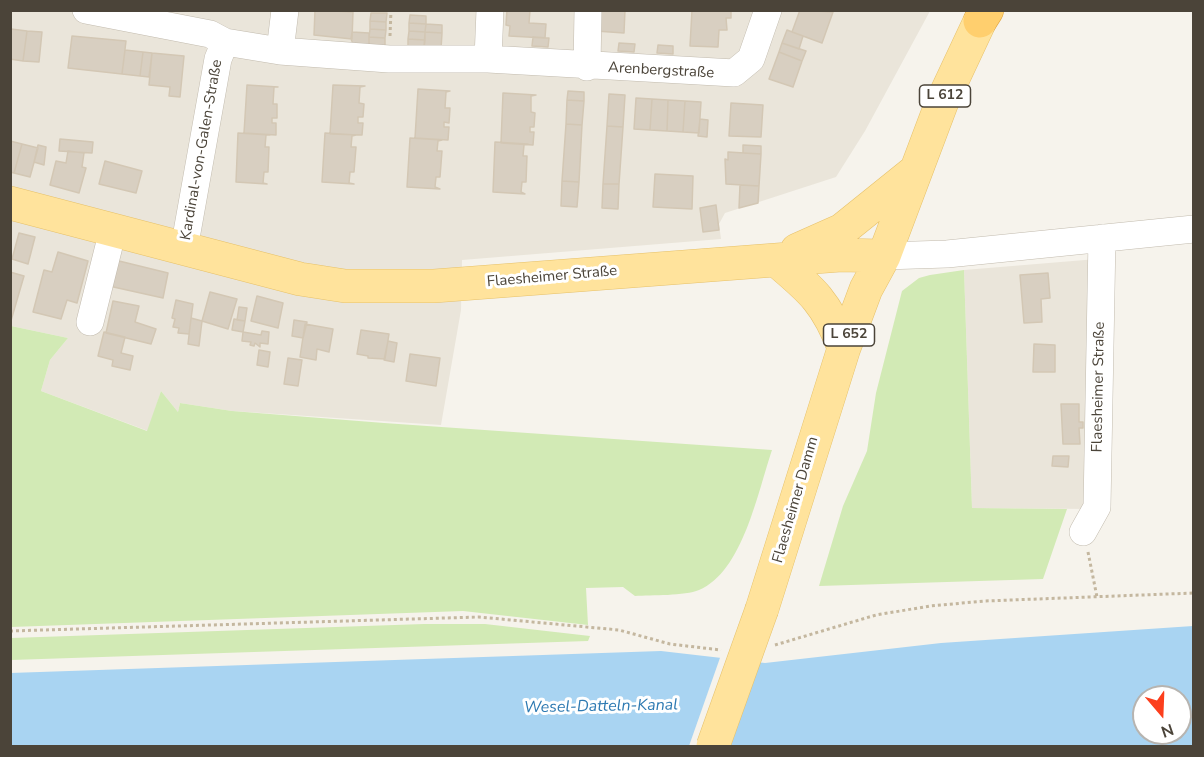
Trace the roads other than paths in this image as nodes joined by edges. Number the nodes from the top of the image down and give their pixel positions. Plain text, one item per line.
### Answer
1 (86, 10) edge
2 (285, 10) edge
3 (490, 10) edge
4 (588, 10) edge
5 (768, 10) edge
6 (984, 16) edge
7 (225, 42) junction
8 (280, 51) junction
9 (488, 59) junction
10 (586, 67) junction
11 (914, 172) junction
12 (10, 203) edge
13 (1194, 229) edge
14 (113, 230) junction
15 (1102, 238) junction
16 (184, 249) junction
17 (884, 256) junction
18 (776, 260) junction
19 (90, 322) dead end
20 (844, 348) junction
21 (1083, 532) road end
22 (713, 747) edge

1 - 7 street
2 - 8 street
3 - 9 street
4 - 10 street, Arenbergstraße
5 - 10 street, Arenbergstraße
6 - 11 main road, L 612
7 - 8 street, Kardinal-von-Galen-Straße
7 - 16 street, Kardinal-von-Galen-Straße
8 - 9 street, Arenbergstraße
9 - 10 street, Arenbergstraße
11 - 17 main road, L 612
11 - 18 main road
12 - 14 main road, Flaesheimer Straße
13 - 15 street, Flaesheimer Straße
14 - 16 main road, Flaesheimer Straße
14 - 19 street
15 - 17 street, Flaesheimer Straße
15 - 21 street, Flaesheimer Straße
16 - 18 main road, Flaesheimer Straße
17 - 18 main road, Flaesheimer Straße
17 - 20 main road, Flaesheimer Damm / L 652
18 - 20 main road
20 - 22 main road, Flaesheimer Damm / L 652, bridge

